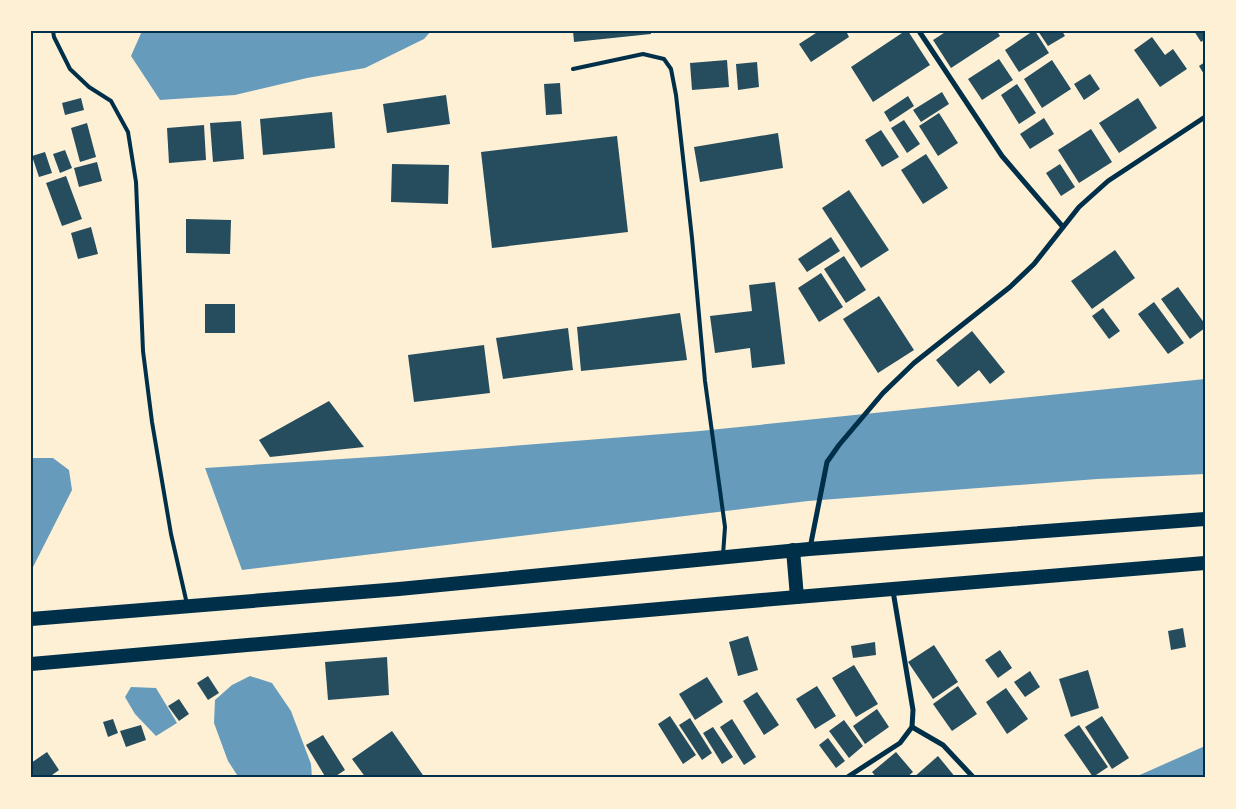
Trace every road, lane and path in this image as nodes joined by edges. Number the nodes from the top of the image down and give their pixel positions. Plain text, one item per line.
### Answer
1 (52, 31) edge
2 (919, 31) edge
3 (572, 69) dead end
4 (1205, 117) edge
5 (1063, 227) junction
6 (1205, 519) edge
7 (809, 549) junction
8 (793, 550) junction
9 (723, 557) junction
10 (1205, 563) edge
11 (893, 589) junction
12 (797, 597) junction
13 (187, 606) junction
14 (31, 619) edge
15 (31, 664) edge
16 (912, 727) junction
17 (846, 778) edge
18 (974, 778) edge

1 - 13 lane
2 - 5 street
3 - 9 lane
4 - 5 street
5 - 7 street
6 - 7 highway
7 - 8 highway
8 - 9 highway
8 - 12 highway
9 - 13 highway
10 - 11 highway
11 - 12 highway
11 - 16 street
12 - 15 highway
13 - 14 highway
16 - 17 street
16 - 18 street

